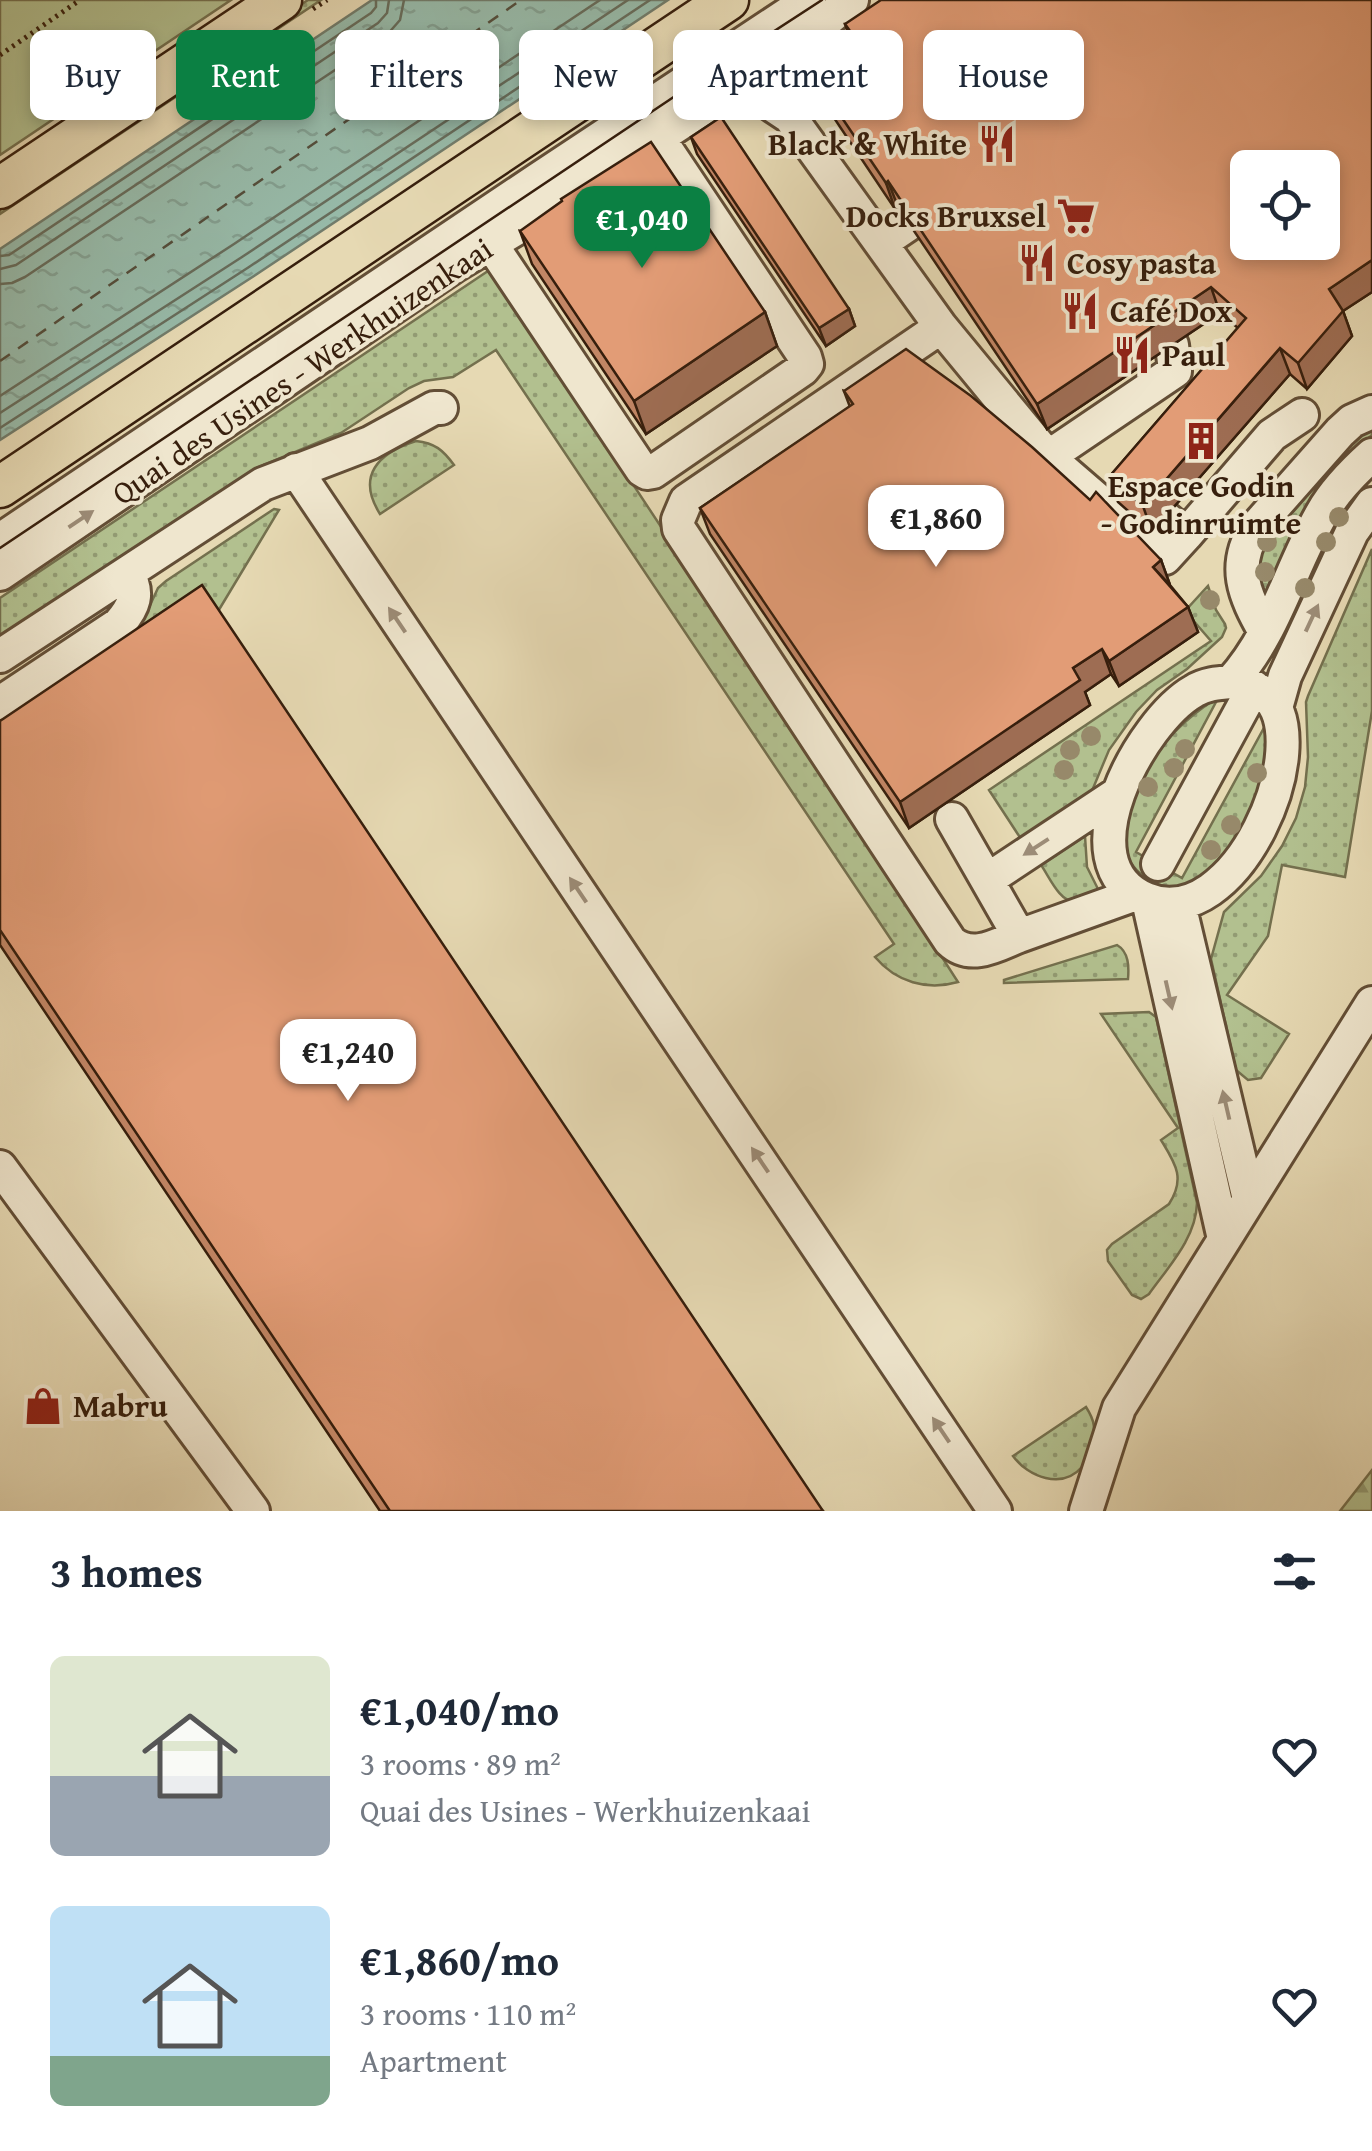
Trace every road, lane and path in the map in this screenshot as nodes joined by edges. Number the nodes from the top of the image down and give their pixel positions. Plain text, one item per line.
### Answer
1 (80, 0) edge
2 (281, 0) edge
3 (728, 0) edge
4 (809, 0) edge
5 (852, 0) edge
6 (815, 30) edge
7 (0, 55) edge
8 (685, 120) edge
9 (793, 120) edge
10 (658, 138) junction
11 (0, 188) edge
12 (909, 224) edge
13 (880, 243) junction
14 (490, 244) junction
15 (941, 326) junction
16 (1172, 345) dead end
17 (441, 408) dead end
18 (1372, 412) edge
19 (1302, 415) dead end
20 (1372, 455) edge
21 (1048, 457) junction
22 (296, 470) junction
23 (0, 487) edge
24 (1130, 488) edge
25 (1372, 504) edge
26 (0, 540) edge
27 (127, 572) junction
28 (0, 574) edge
29 (1265, 632) junction
30 (0, 656) edge
31 (1254, 693) junction
32 (0, 702) edge
33 (1117, 794) junction
34 (952, 819) dead end
35 (1158, 864) dead end
36 (987, 880) junction
37 (1154, 899) junction
38 (1020, 936) junction
39 (1372, 1003) edge
40 (0, 1168) edge
41 (1249, 1200) junction
42 (1224, 1239) junction
43 (254, 1511) edge
44 (995, 1511) edge
45 (1086, 1511) edge

1 - 7 path
2 - 11 main road
3 - 23 main road
4 - 26 street, Quai des Usines - Werkhuizenkaai
5 - 6 street, Quai des Usines - Werkhuizenkaai
8 - 10 street, Quai des Usines - Werkhuizenkaai
9 - 13 street
10 - 14 street, Quai des Usines - Werkhuizenkaai
10 - 14 street
12 - 13 street
13 - 15 street
28 -> 14 street, Quai des Usines - Werkhuizenkaai
15 - 21 street
15 - 38 street
16 - 21 street
17 - 22 street
18 - 29 street
19 - 21 street
20 - 29 street
21 - 24 street
22 - 27 street
44 -> 22 street
31 -> 25 street
27 - 30 street
27 - 32 street
29 - 31 street
31 - 33 street
31 - 35 street
31 - 37 street
33 -> 36 street
33 - 37 street
34 - 36 street
36 - 38 street
37 - 38 street
41 -> 37 street
37 -> 42 street
39 - 41 street
40 - 43 street
41 - 42 street
42 - 45 street

